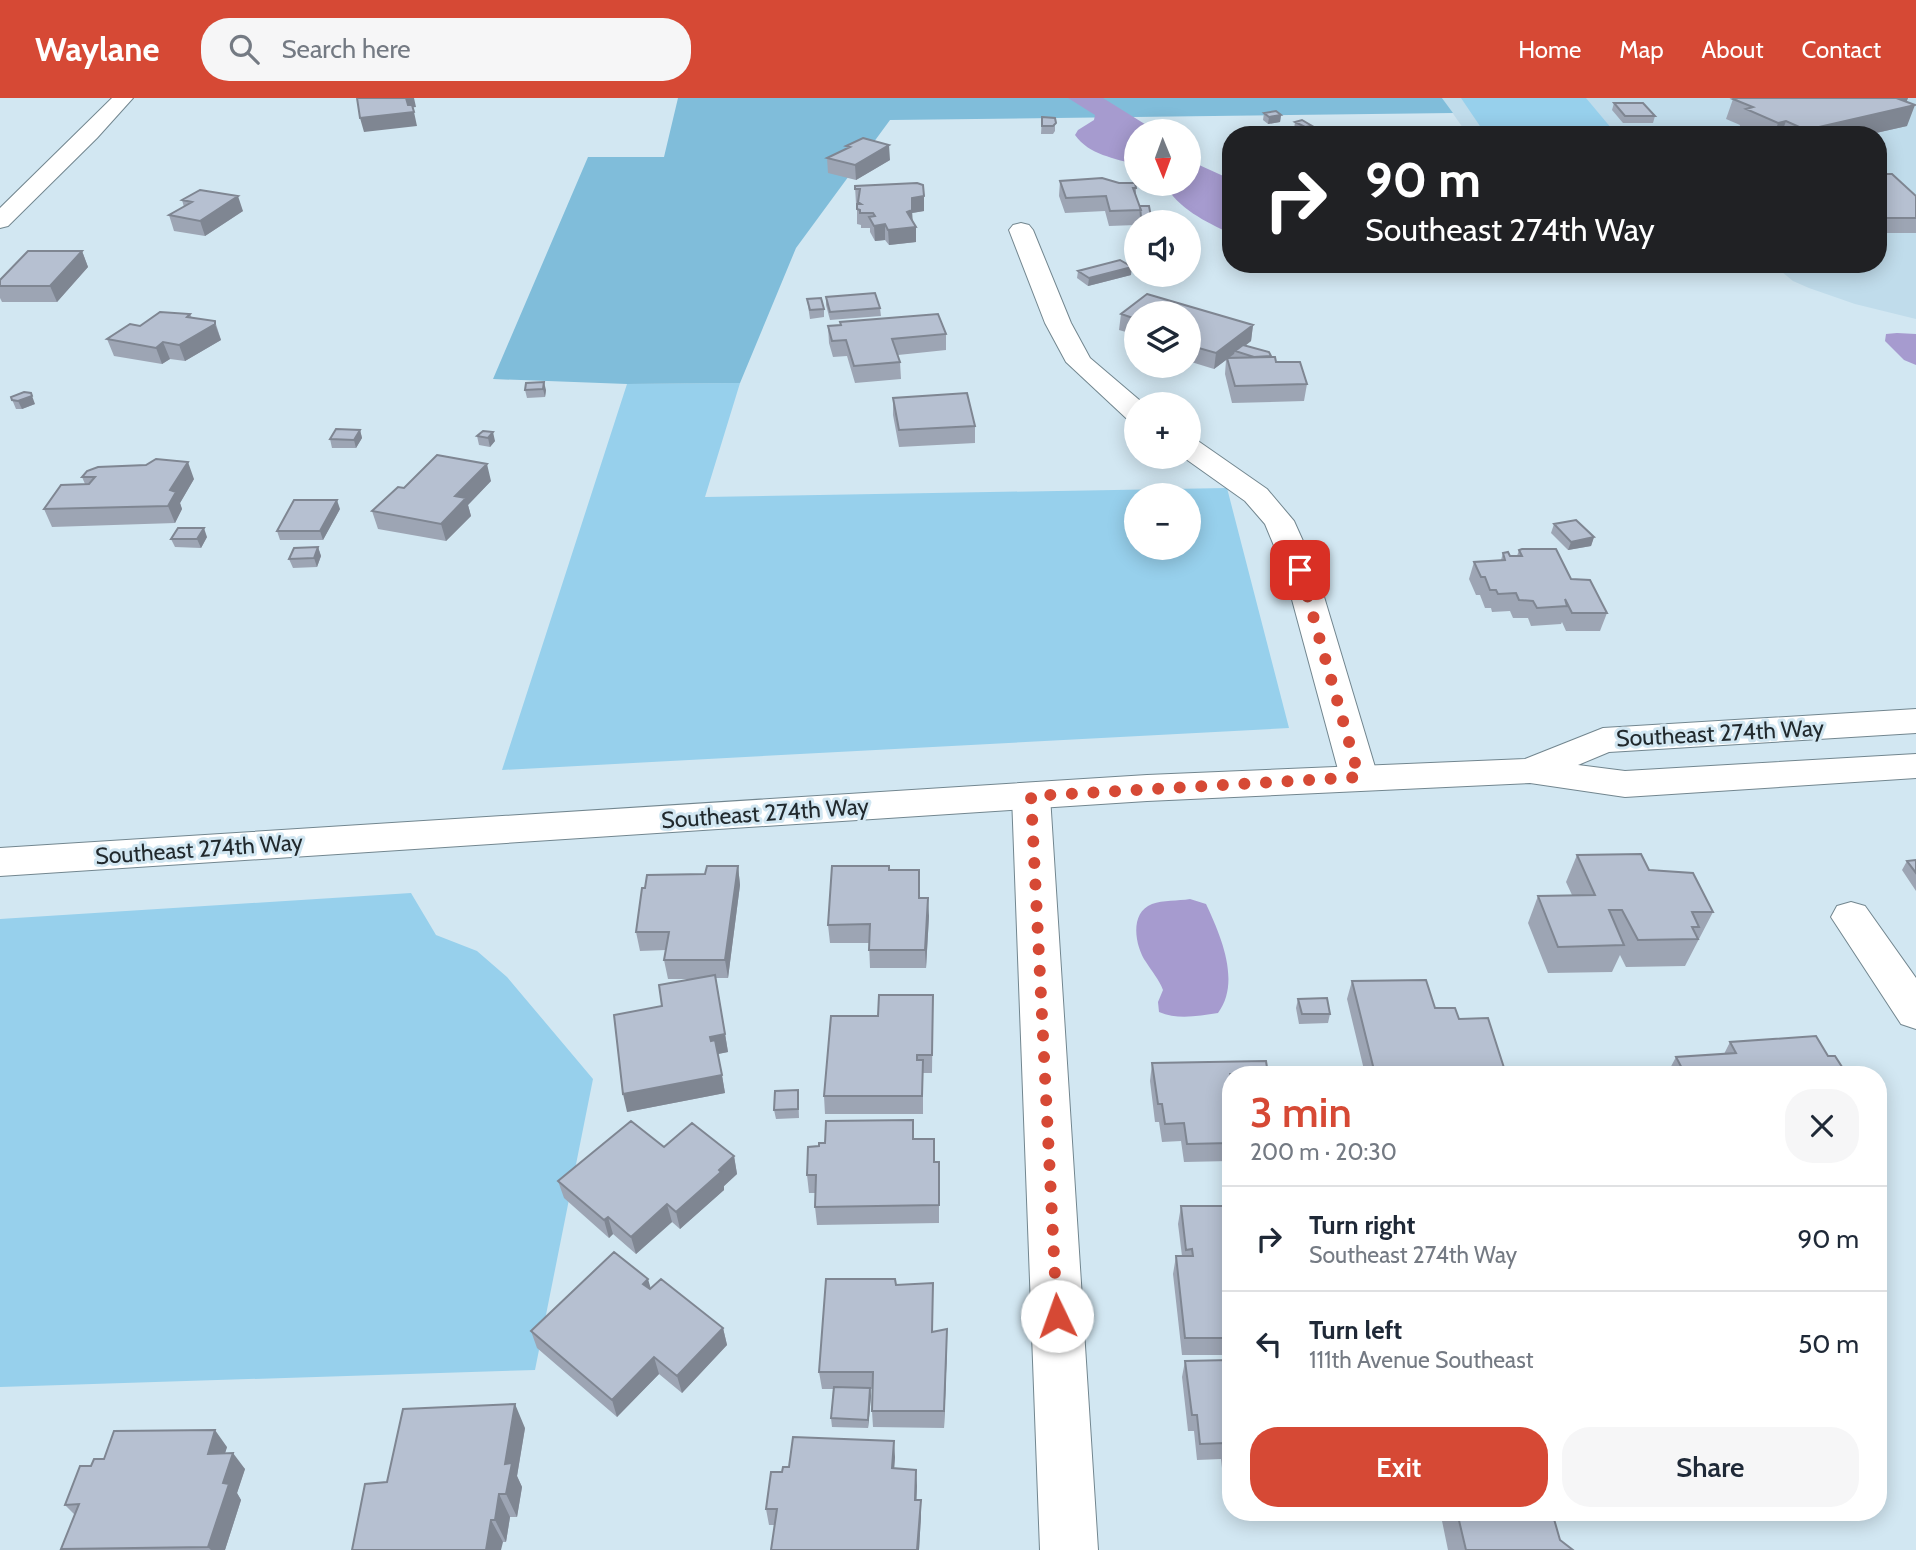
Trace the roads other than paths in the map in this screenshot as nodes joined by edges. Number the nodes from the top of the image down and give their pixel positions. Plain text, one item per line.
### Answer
1 (123, 98) edge
2 (0, 221) edge
3 (1021, 230) dead end
4 (1124, 401) edge
5 (1201, 456) edge
6 (1916, 721) edge
7 (1916, 766) edge
8 (1530, 771) junction
9 (1359, 777) junction
10 (1031, 796) junction
11 (0, 862) edge
12 (1851, 917) dead end
13 (1916, 1012) edge
14 (1069, 1550) edge

1 - 2 street
3 - 4 street
5 - 9 street
6 - 8 street, Southeast 274th Way
7 - 8 street, Southeast 274th Way
8 - 9 street, Southeast 274th Way
9 - 10 street, Southeast 274th Way
10 - 11 street, Southeast 274th Way
10 - 14 street
12 - 13 street

